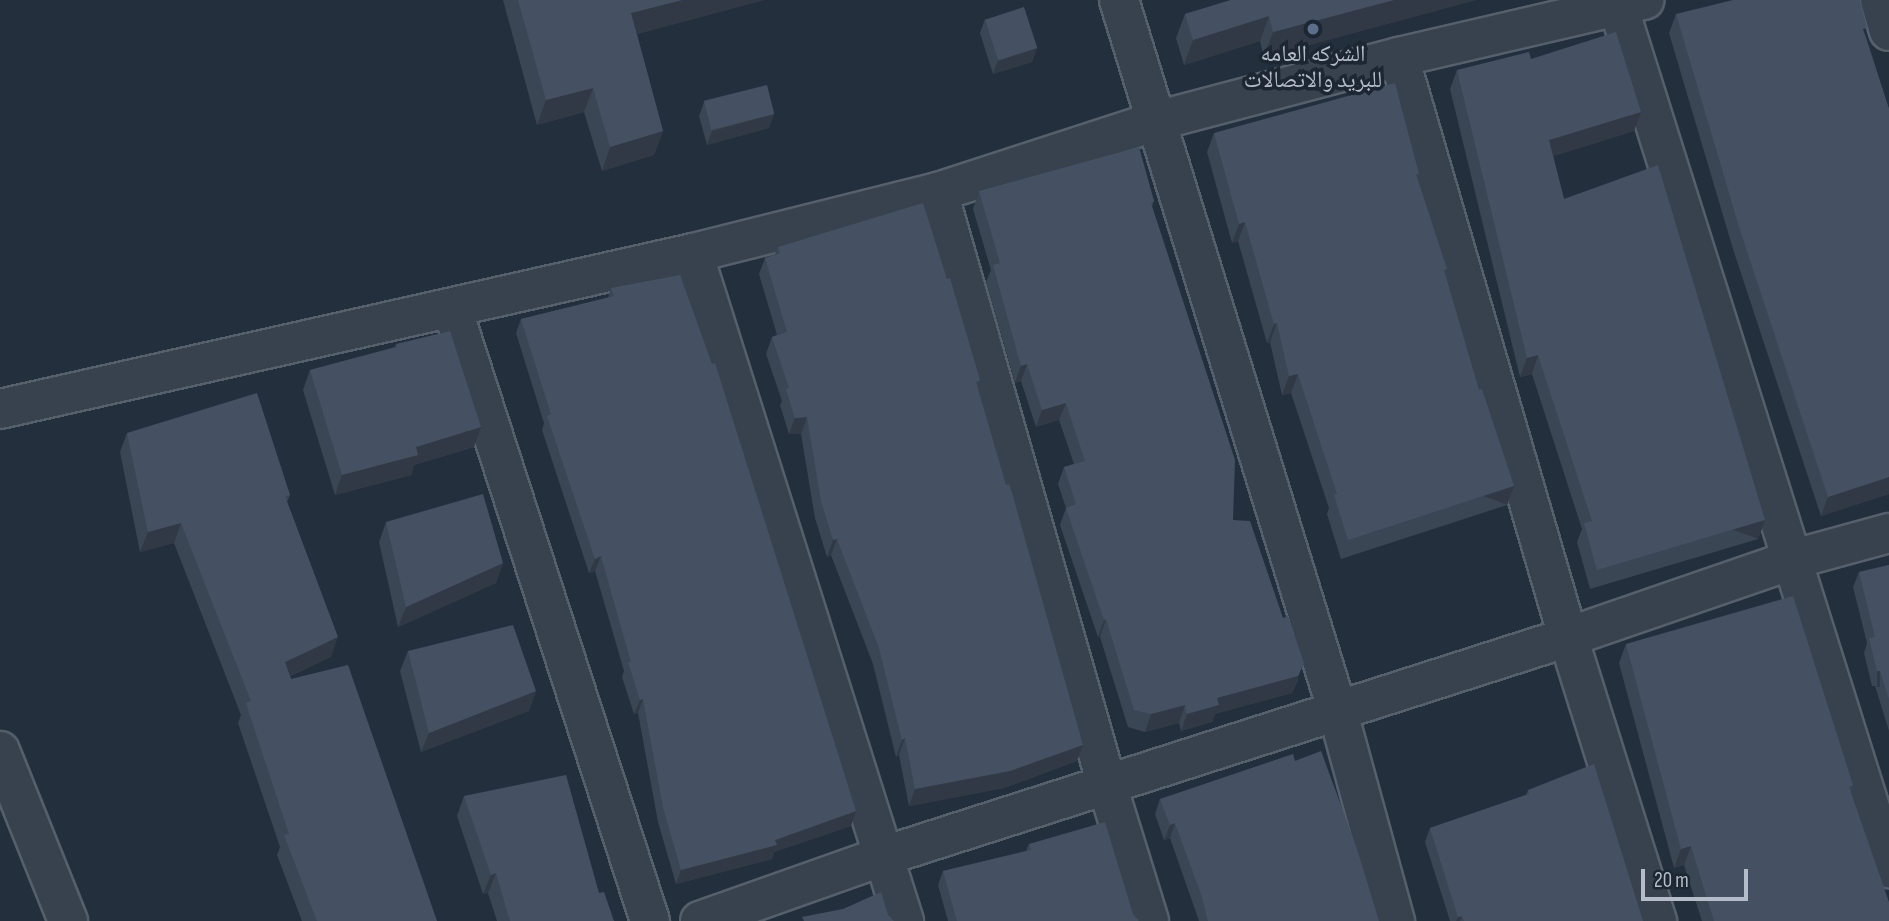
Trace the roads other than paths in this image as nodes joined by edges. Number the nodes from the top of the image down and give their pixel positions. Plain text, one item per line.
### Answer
1 (1119, 0) edge
2 (1880, 0) edge
3 (1631, 3) edge
4 (1889, 31) edge
5 (1399, 57) junction
6 (1156, 121) junction
7 (938, 192) junction
8 (693, 253) junction
9 (452, 308) junction
10 (0, 409) edge
11 (1889, 533) edge
12 (1794, 559) junction
13 (1568, 637) junction
14 (1337, 709) junction
15 (0, 751) edge
16 (1107, 785) junction
17 (884, 856) junction
18 (1889, 868) edge
19 (68, 921) edge
20 (650, 921) edge
21 (700, 921) edge
22 (904, 921) edge
23 (1149, 921) edge
24 (1395, 921) edge
25 (1657, 921) edge

1 - 6 street
2 - 4 street
3 - 5 street
3 - 12 street
5 - 6 street
5 - 13 street
6 - 7 street
6 - 14 street
7 - 8 street
7 - 16 street
8 - 9 street
8 - 17 street
9 - 10 street
9 - 20 street
11 - 12 street
12 - 13 street
12 - 18 street
13 - 14 street
13 - 25 street
14 - 16 street
14 - 24 street
15 - 19 street
16 - 17 street
16 - 23 street
17 - 21 street
17 - 22 street

